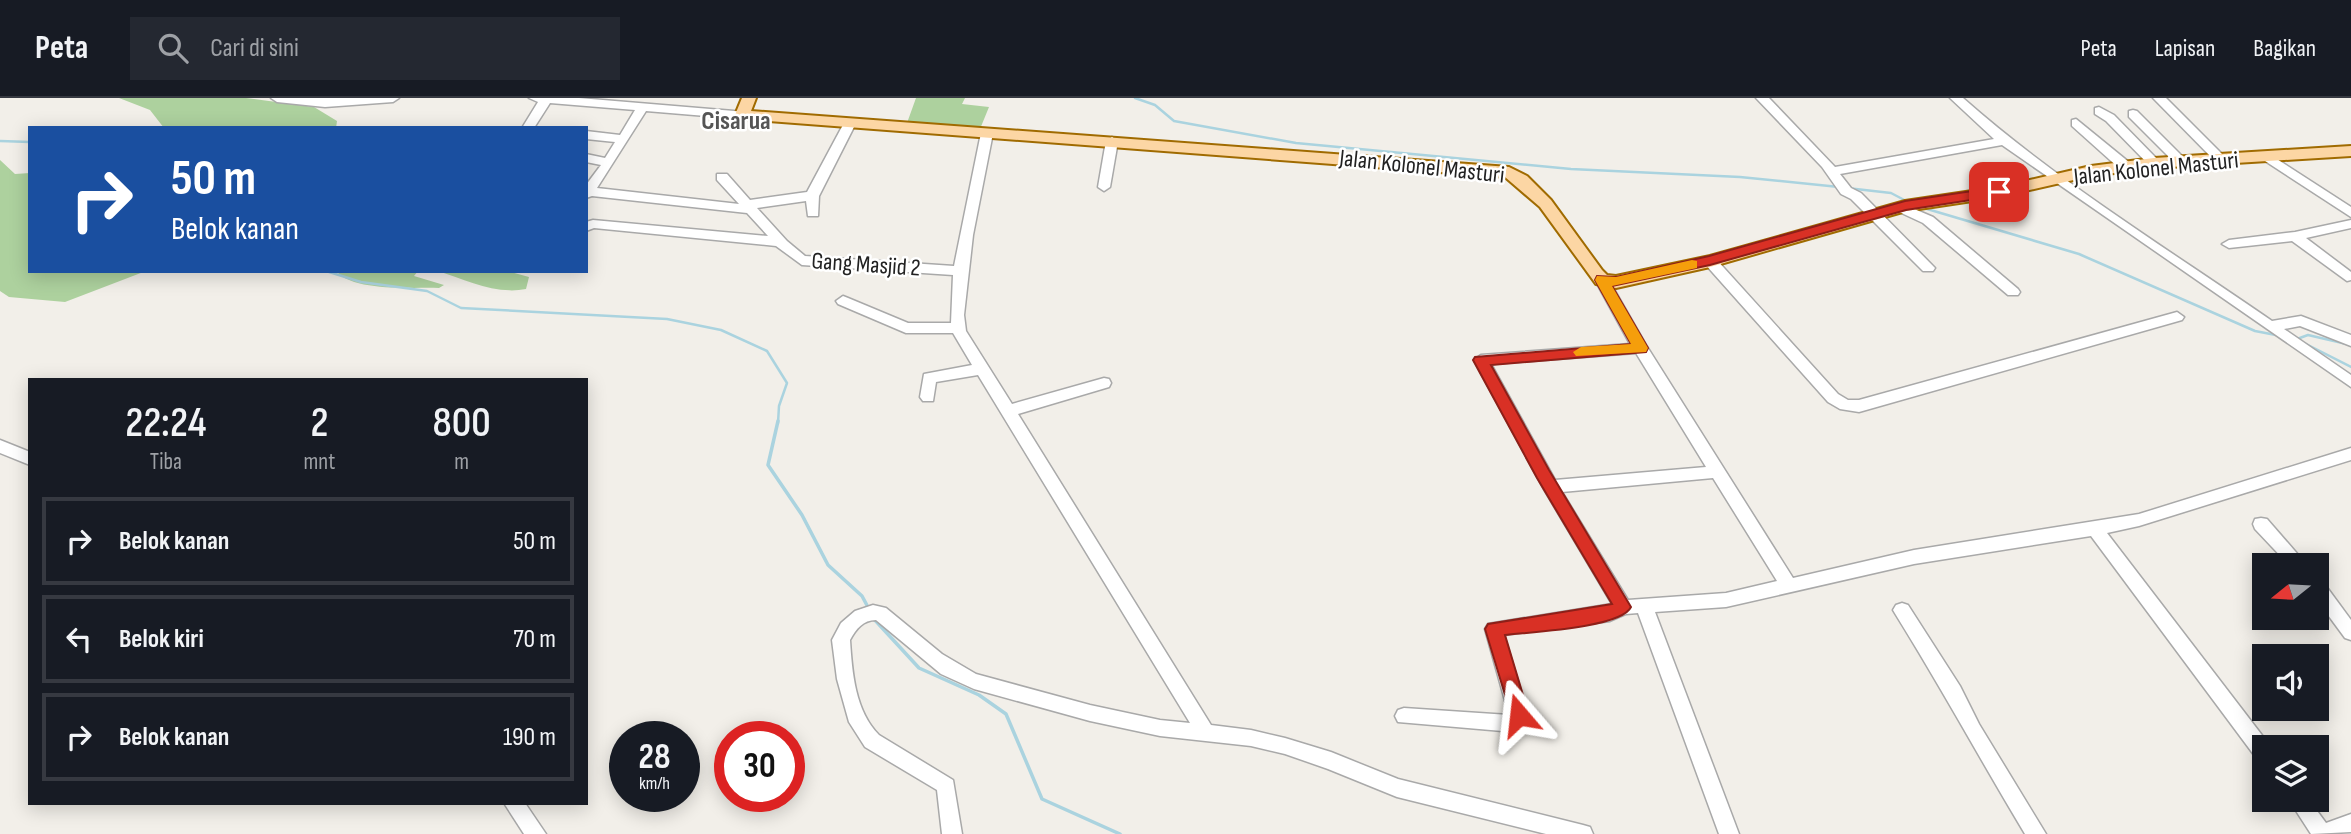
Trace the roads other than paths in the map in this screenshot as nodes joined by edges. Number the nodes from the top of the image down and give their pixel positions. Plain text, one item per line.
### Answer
1 (277, 98) edge
2 (393, 98) edge
3 (536, 98) edge
4 (749, 98) edge
5 (1762, 98) edge
6 (1956, 98) edge
7 (2159, 98) edge
8 (546, 99) edge
9 (643, 106) junction
10 (2099, 111) dead end
11 (2133, 114) dead end
12 (742, 115) junction
13 (2076, 123) dead end
14 (850, 124) junction
15 (529, 126) edge
16 (987, 133) junction
17 (588, 135) edge
18 (623, 139) junction
19 (1112, 141) junction
20 (2004, 141) junction
21 (2351, 151) edge
22 (2266, 156) junction
23 (588, 158) edge
24 (2220, 159) junction
25 (2180, 161) junction
26 (609, 163) junction
27 (2154, 163) junction
28 (2125, 166) junction
29 (1832, 171) junction
30 (722, 177) dead end
31 (2056, 179) junction
32 (1104, 187) dead end
33 (588, 191) edge
34 (588, 192) edge
35 (811, 196) junction
36 (1907, 205) junction
37 (747, 207) junction
38 (813, 213) dead end
39 (2351, 213) edge
40 (1872, 214) junction
41 (2351, 224) edge
42 (588, 227) edge
43 (2295, 236) junction
44 (780, 242) junction
45 (2229, 244) dead end
46 (1710, 261) junction
47 (1928, 268) dead end
48 (962, 271) junction
49 (2347, 276) dead end
50 (1602, 280) junction
51 (2013, 292) dead end
52 (843, 301) dead end
53 (2177, 317) dead end
54 (2272, 326) junction
55 (958, 328) junction
56 (2284, 335) joint
57 (2351, 341) edge
58 (2298, 345) joint
59 (1640, 348) junction
60 (981, 369) junction
61 (2351, 382) edge
62 (1104, 383) dead end
63 (928, 397) dead end
64 (1008, 411) junction
65 (0, 446) edge
66 (2351, 454) edge
67 (28, 458) edge
68 (1717, 472) junction
69 (1551, 486) junction
70 (2262, 524) dead end
71 (2095, 529) junction
72 (2288, 553) edge
73 (1788, 585) junction
74 (2329, 603) edge
75 (1644, 606) junction
76 (1623, 607) junction
77 (1902, 610) dead end
78 (2351, 633) edge
79 (1404, 716) dead end
80 (1206, 733) junction
81 (2252, 737) edge
82 (514, 805) edge
83 (2306, 812) edge
84 (2351, 823) edge
85 (536, 834) edge
86 (952, 834) edge
87 (1583, 834) edge
88 (1729, 834) edge
89 (2036, 834) edge
90 (2322, 834) edge

1 - 2 street
3 - 8 street
4 - 12 main road
5 - 29 street
6 - 20 street
7 - 24 street
8 - 9 street
8 - 15 street
9 - 12 street
9 - 18 street
10 - 27 street
11 - 25 street
12 - 14 main road, Jalan Kolonel Masturi
13 - 28 street
14 - 16 main road, Jalan Kolonel Masturi
14 - 35 street
16 - 19 main road, Jalan Kolonel Masturi
16 - 48 street
17 - 18 street
18 - 26 street
19 - 32 street
19 - 50 main road, Jalan Kolonel Masturi
20 - 29 street
20 - 31 street
21 - 22 main road, Jalan Kolonel Masturi
22 - 24 main road, Jalan Kolonel Masturi
22 - 39 street
23 - 26 street
24 - 25 main road, Jalan Kolonel Masturi
25 - 27 main road, Jalan Kolonel Masturi
26 - 33 street
27 - 28 main road, Jalan Kolonel Masturi
28 - 31 main road, Jalan Kolonel Masturi
29 - 40 street
30 - 37 street, Gang Masjid 2
31 - 36 main road, Jalan Kolonel Masturi
31 - 54 street
34 - 37 street
35 - 37 street
35 - 38 street
36 - 40 main road, Jalan Kolonel Masturi
36 - 51 street
37 - 44 street, Gang Masjid 2
40 - 46 main road, Jalan Kolonel Masturi
40 - 47 street
41 - 43 street
42 - 44 street
43 - 45 street
43 - 49 street
44 - 48 street, Gang Masjid 2
46 - 50 main road, Jalan Kolonel Masturi
46 - 53 street
48 - 55 street
50 - 59 street
52 - 55 street
54 - 56 street
54 - 57 street
55 - 60 street
56 - 58 street
58 - 61 street
59 - 68 street
59 - 69 street
60 - 63 street
60 - 64 street
62 - 64 street
64 - 80 street
65 - 67 street
66 - 71 street
68 - 69 street
68 - 73 street
69 - 76 street
70 - 72 street
71 - 73 street
71 - 81 street
73 - 75 street
74 - 78 street
75 - 76 street
75 - 88 street
76 - 79 street
77 - 89 street
80 - 86 street
80 - 87 street
82 - 85 street
83 - 90 street
84 - 90 street

